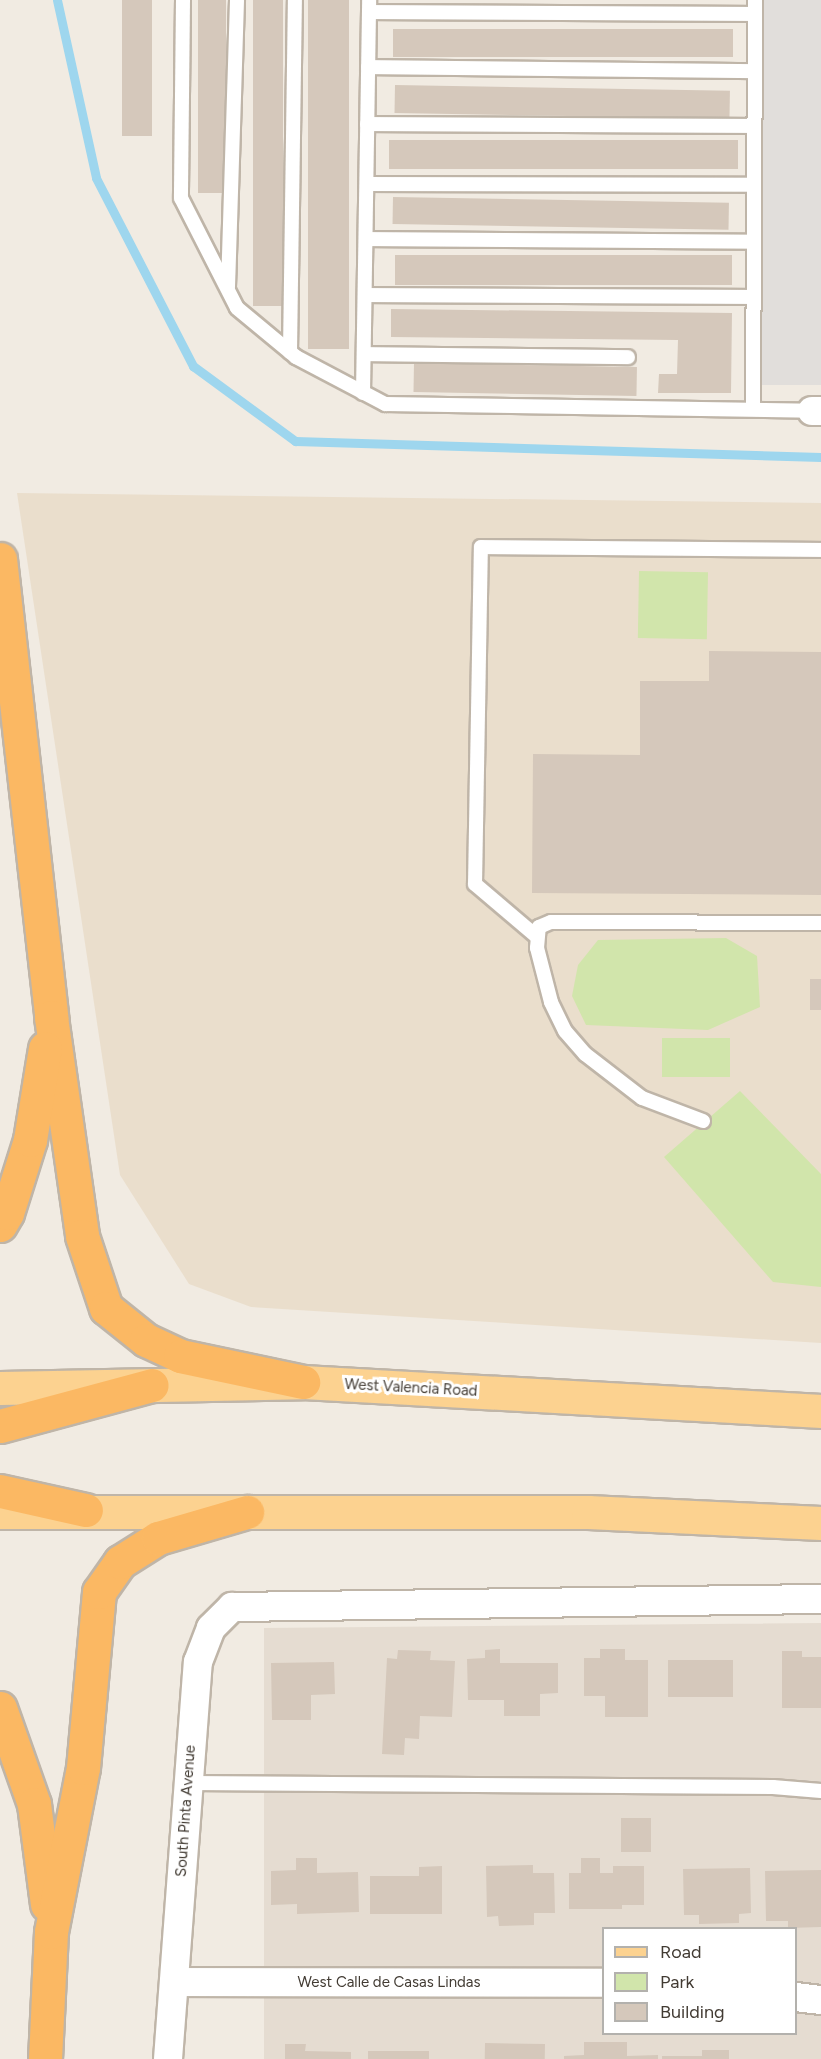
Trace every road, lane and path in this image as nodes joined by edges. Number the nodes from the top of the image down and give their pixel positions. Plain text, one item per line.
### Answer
1 (183, 0) edge
2 (237, 0) edge
3 (294, 0) edge
4 (369, 6) edge
5 (755, 7) edge
6 (368, 67) junction
7 (755, 71) junction
8 (367, 124) junction
9 (754, 126) junction
10 (367, 184) junction
11 (754, 185) junction
12 (366, 239) junction
13 (754, 242) junction
14 (228, 289) junction
15 (365, 296) junction
16 (754, 297) junction
17 (290, 352) junction
18 (364, 354) junction
19 (628, 357) dead end
20 (363, 393) junction
21 (753, 409) junction
22 (816, 411) edge
23 (821, 549) edge
24 (0, 559) edge
25 (821, 923) edge
26 (536, 936) junction
27 (51, 1017) junction
28 (702, 1121) dead end
29 (0, 1225) edge
30 (303, 1382) junction
31 (152, 1385) junction
32 (0, 1388) edge
33 (821, 1411) edge
34 (0, 1426) edge
35 (0, 1491) edge
36 (86, 1510) junction
37 (0, 1512) edge
38 (247, 1512) junction
39 (821, 1523) edge
40 (821, 1599) edge
41 (0, 1708) edge
42 (189, 1783) junction
43 (821, 1791) edge
44 (51, 1932) junction
45 (174, 1982) junction
46 (602, 1983) edge
47 (797, 1997) edge
48 (821, 2000) edge
49 (45, 2059) edge
50 (168, 2059) edge

1 - 14 lane
2 - 14 lane
3 - 17 lane
4 - 5 lane
4 - 6 lane
5 - 7 lane
6 - 7 lane
6 - 8 lane
7 - 9 lane
8 - 9 lane
8 - 10 lane
9 - 11 lane
10 - 11 lane
10 - 12 lane
11 - 13 lane
12 - 13 lane
12 - 15 lane
13 - 16 lane
14 - 17 lane
15 - 16 lane
15 - 18 lane
16 - 21 lane
17 - 20 lane
18 - 19 lane
18 - 20 lane
20 - 21 lane
21 - 22 lane
23 - 26 lane
24 - 27 highway
25 - 26 lane
26 - 28 lane
27 - 29 highway
27 - 30 highway
30 - 31 main road, West Valencia Road
30 - 33 main road, West Valencia Road
31 - 32 main road, West Valencia Road
31 - 34 highway
35 - 36 highway
36 - 37 main road
36 - 38 main road
38 - 39 main road
38 - 44 highway
40 - 42 street, South Pinta Avenue
41 - 44 highway
42 - 43 lane
42 - 45 street, South Pinta Avenue
44 - 49 highway
45 - 46 street, West Calle de Casas Lindas
45 - 50 street, South Pinta Avenue
47 - 48 street

